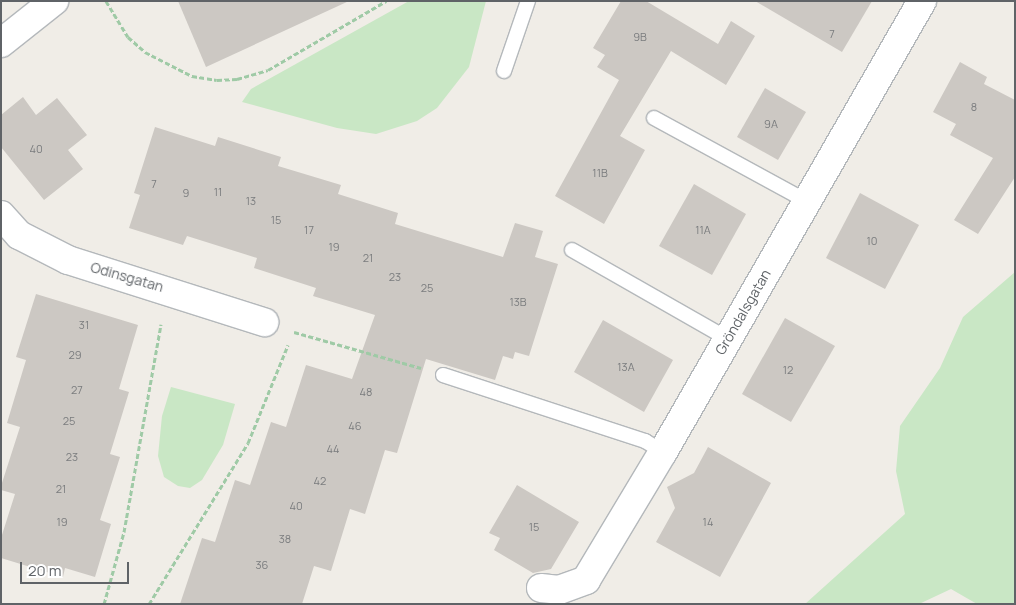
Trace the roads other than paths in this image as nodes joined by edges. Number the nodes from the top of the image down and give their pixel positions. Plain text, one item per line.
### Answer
1 (54, 1) edge
2 (528, 1) edge
3 (922, 1) edge
4 (1, 43) edge
5 (504, 71) dead end
6 (654, 118) dead end
7 (806, 201) junction
8 (1, 215) edge
9 (572, 250) dead end
10 (264, 322) road end
11 (728, 338) junction
12 (443, 375) road end
13 (663, 452) junction
14 (540, 588) dead end

1 - 4 street
2 - 5 lane
3 - 7 street, Gröndalsgatan
6 - 7 lane
7 - 11 street, Gröndalsgatan
8 - 10 street, Odinsgatan
9 - 11 lane
11 - 13 street, Gröndalsgatan
12 - 13 lane
13 - 14 street, Gröndalsgatan

